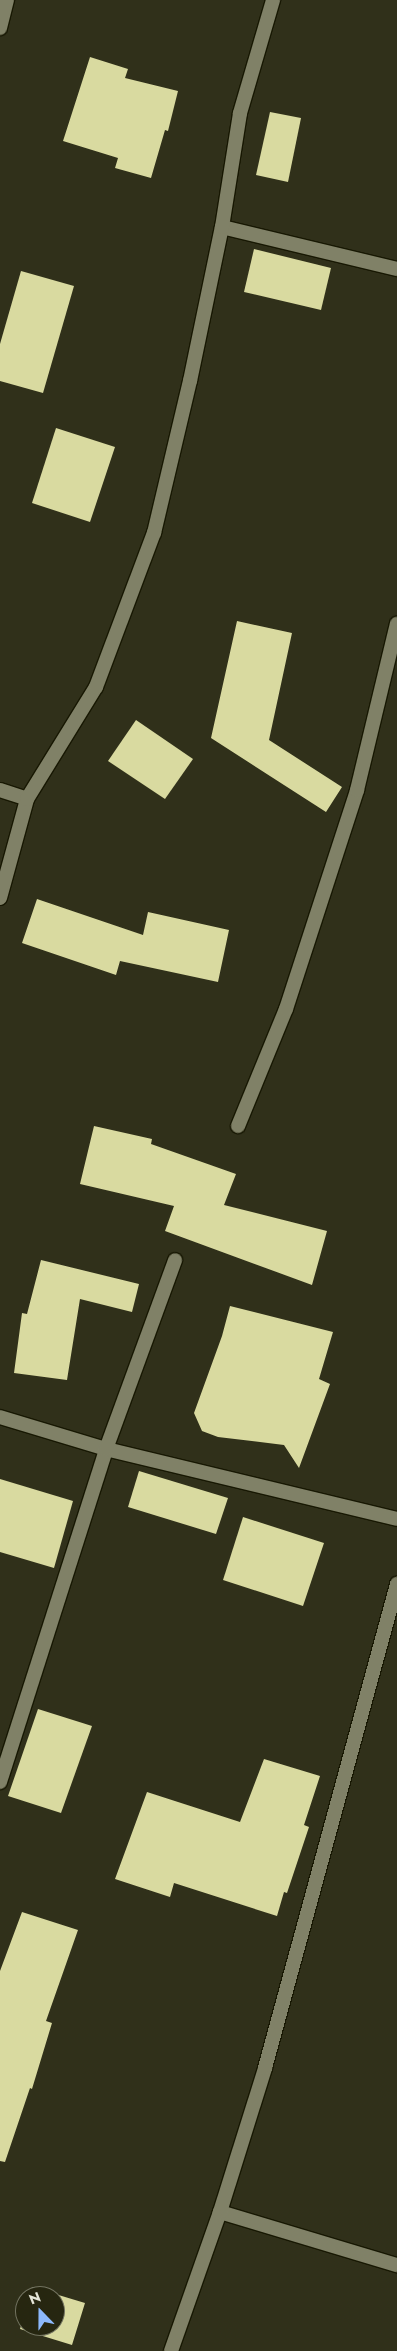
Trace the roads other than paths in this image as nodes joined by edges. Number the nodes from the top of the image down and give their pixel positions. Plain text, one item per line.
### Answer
1 (7, 0) edge
2 (272, 0) edge
3 (0, 28) edge
4 (222, 226) junction
5 (397, 269) edge
6 (397, 624) edge
7 (0, 790) edge
8 (27, 799) junction
9 (0, 898) edge
10 (238, 1126) dead end
11 (175, 1260) dead end
12 (0, 1417) edge
13 (106, 1449) junction
14 (397, 1519) edge
15 (397, 1584) edge
16 (0, 1782) edge
17 (220, 2212) junction
18 (397, 2266) edge
19 (171, 2351) edge

1 - 3 street
2 - 4 street
4 - 5 street
4 - 8 street
6 - 10 street
7 - 8 street
8 - 9 street
11 - 13 street
12 - 13 street
13 - 14 street
13 - 16 street
15 - 17 street
17 - 18 street
17 - 19 street

